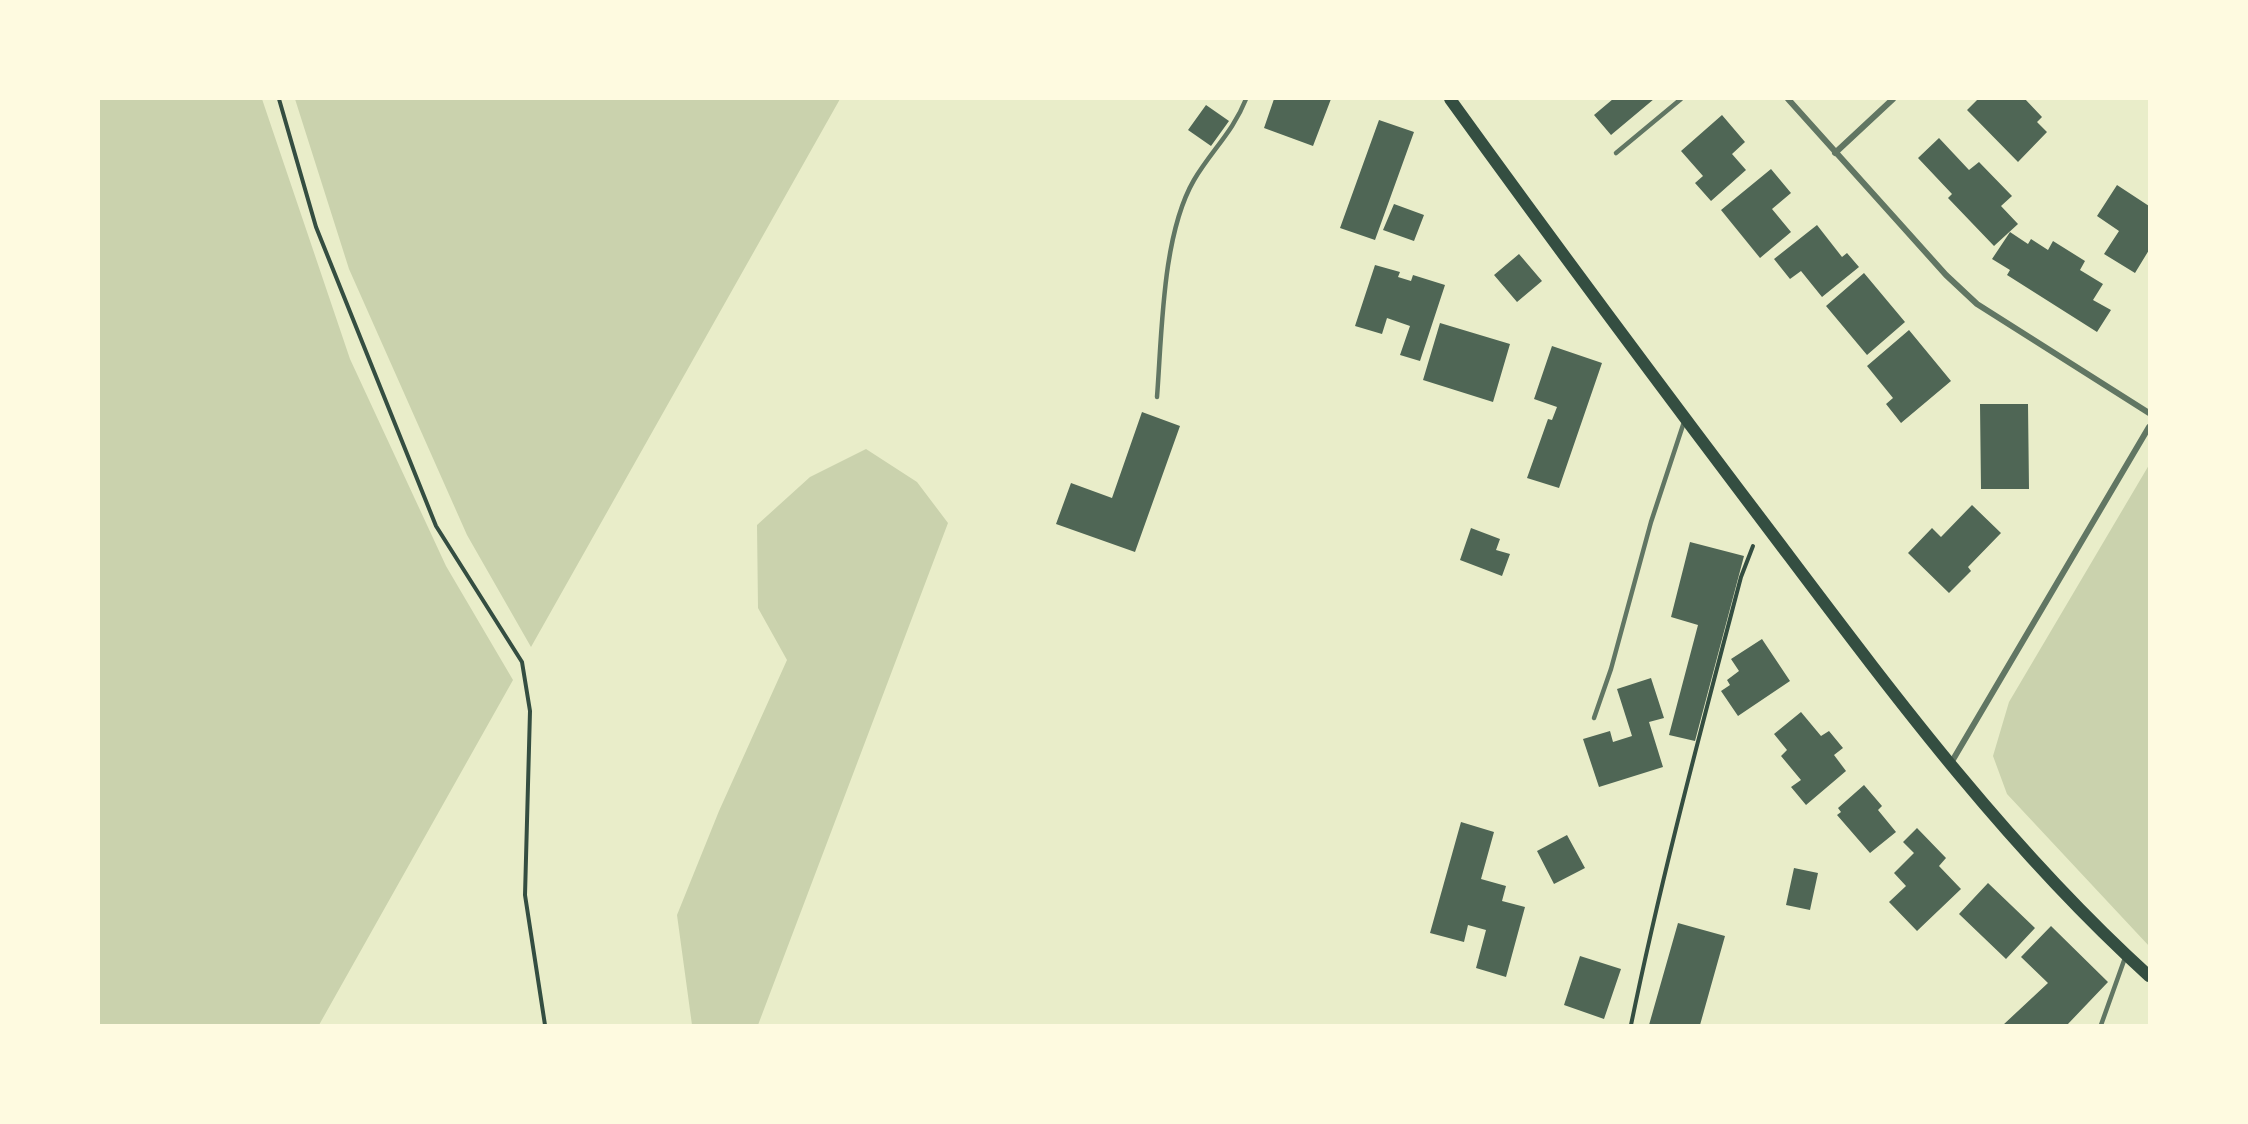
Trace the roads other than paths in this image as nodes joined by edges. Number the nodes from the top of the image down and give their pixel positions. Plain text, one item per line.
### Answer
1 (1246, 99) edge
2 (1450, 99) edge
3 (1681, 99) edge
4 (1788, 99) edge
5 (1893, 99) edge
6 (1616, 153) dead end
7 (1835, 153) junction
8 (1157, 397) dead end
9 (2149, 413) edge
10 (1685, 420) junction
11 (2149, 427) edge
12 (1594, 718) dead end
13 (1951, 763) junction
14 (2126, 955) junction
15 (2149, 976) edge
16 (2101, 1025) edge

1 - 8 lane
2 - 10 main road
3 - 6 lane
4 - 7 street
5 - 7 street
7 - 9 street
10 - 12 lane
10 - 13 main road
11 - 13 street
13 - 14 main road
14 - 15 main road
14 - 16 lane

